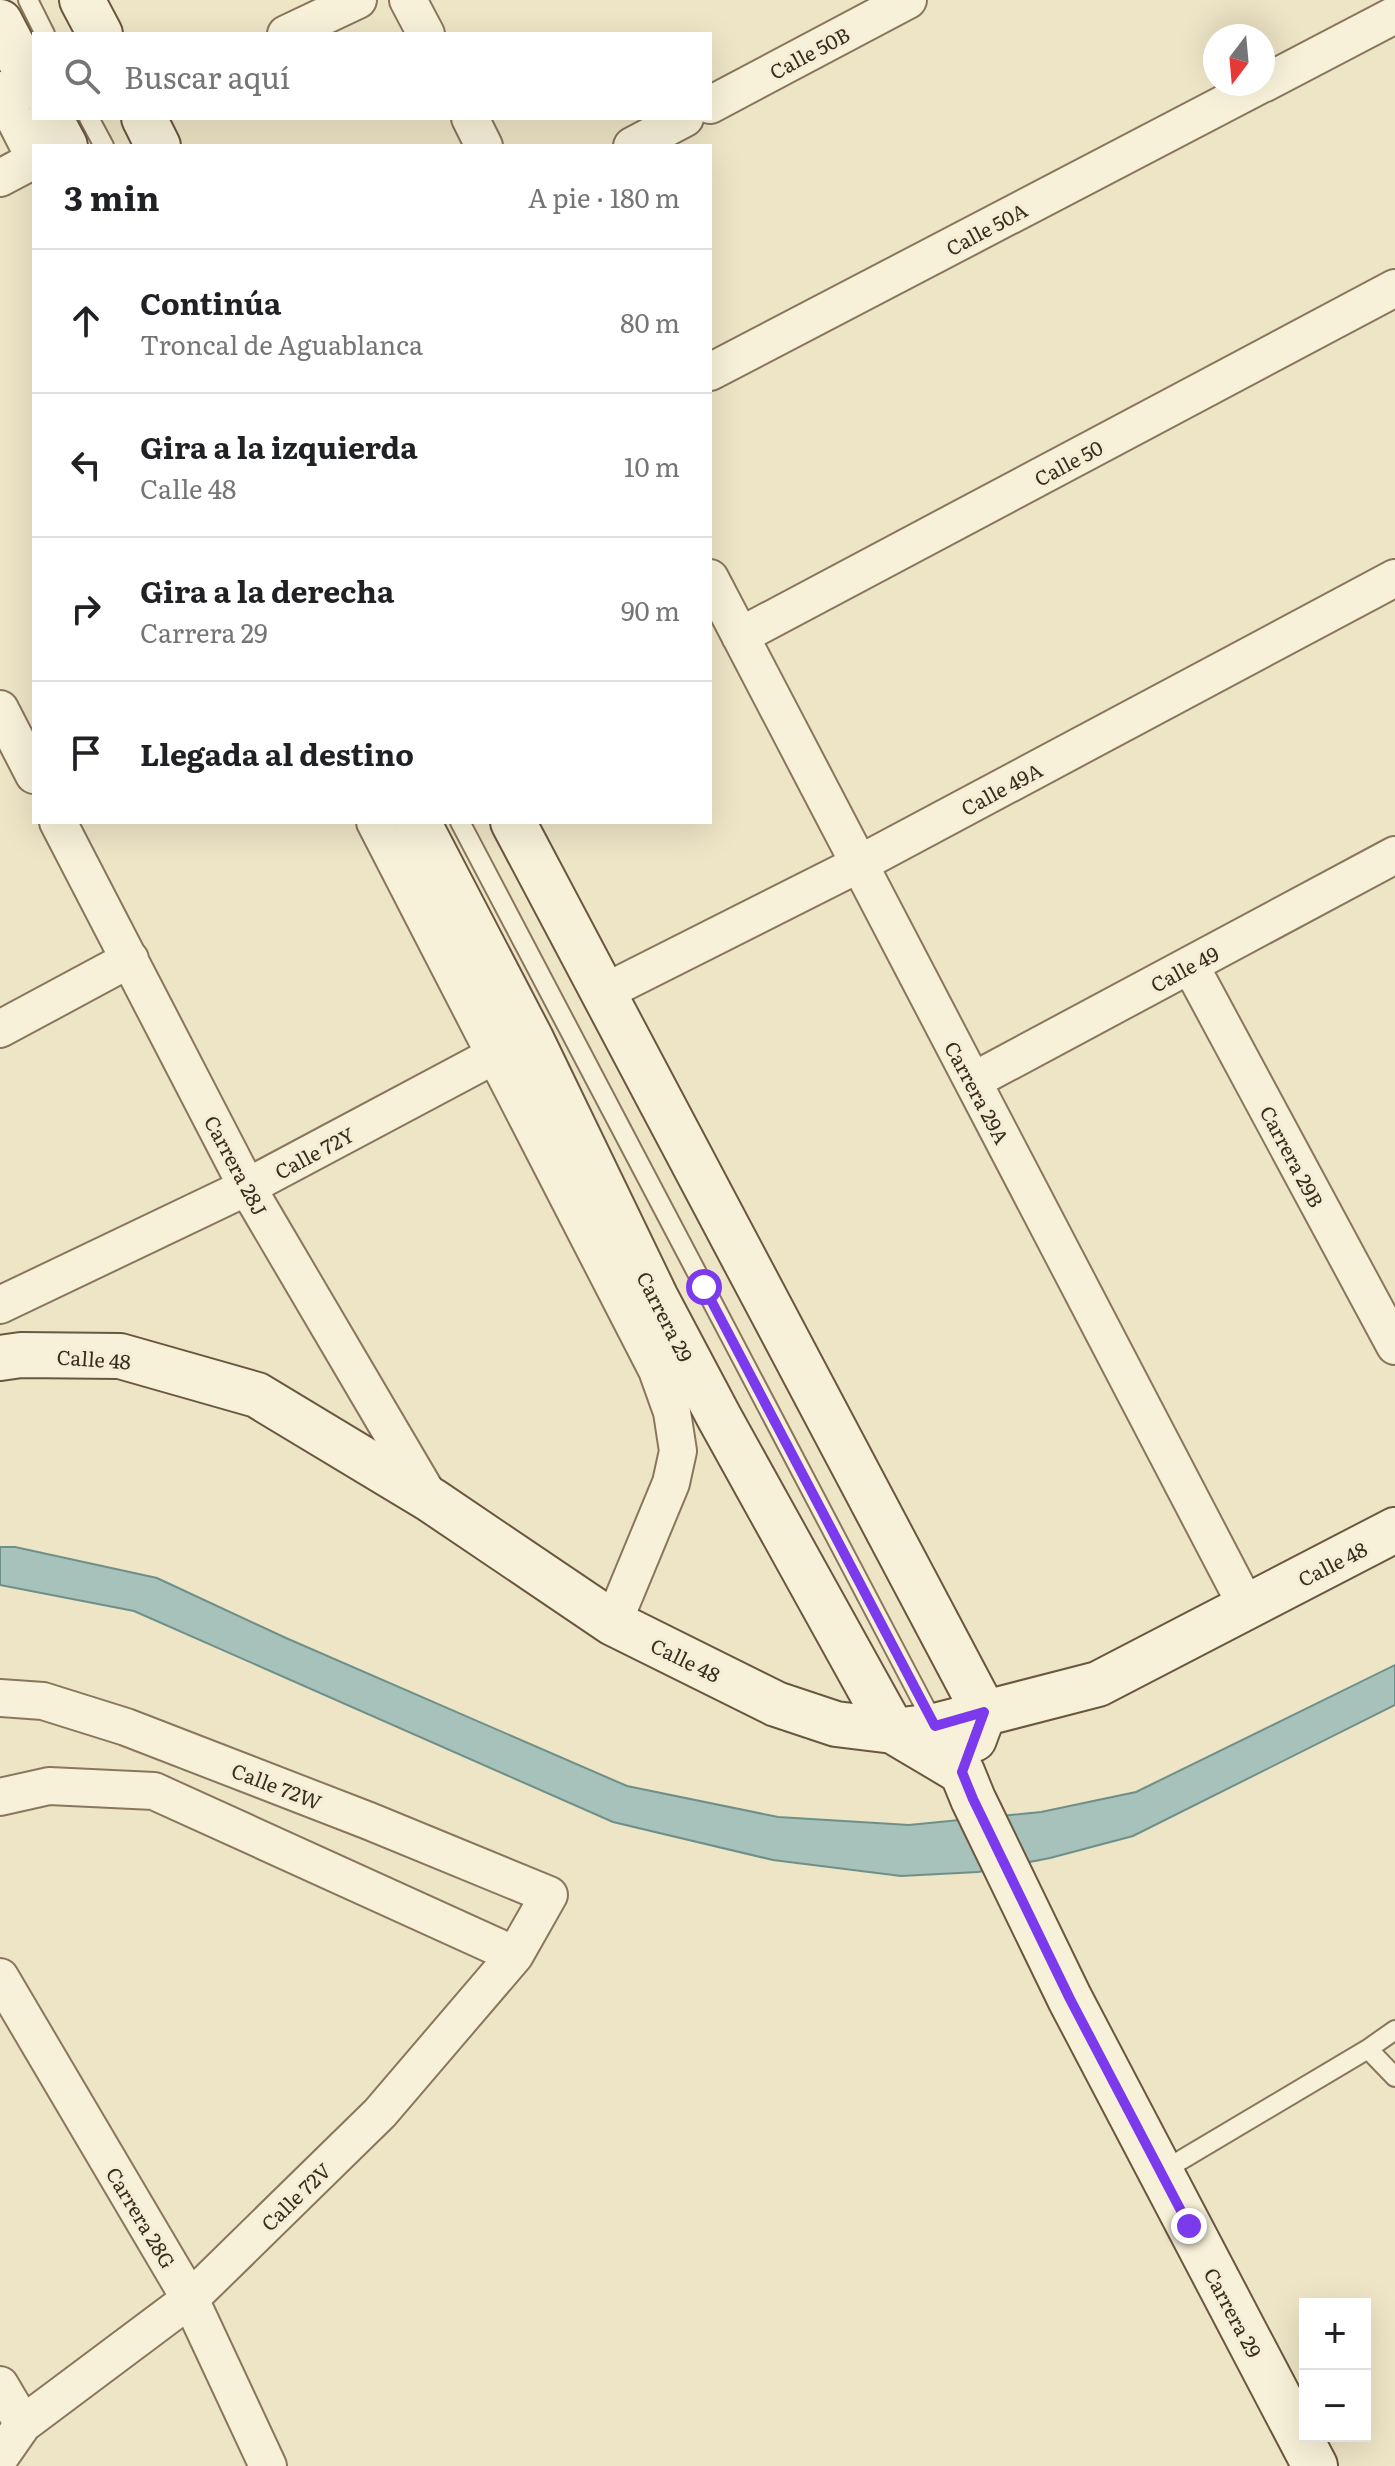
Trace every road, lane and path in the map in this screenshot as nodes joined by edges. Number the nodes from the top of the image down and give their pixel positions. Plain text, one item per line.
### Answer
1 (28, 0) edge
2 (82, 0) edge
3 (358, 0) edge
4 (408, 0) edge
5 (908, 0) edge
6 (1395, 15) edge
7 (0, 22) edge
8 (44, 32) edge
9 (99, 32) edge
10 (290, 32) edge
11 (425, 32) edge
12 (1275, 78) edge
13 (32, 83) edge
14 (0, 90) edge
15 (1240, 96) edge
16 (712, 104) edge
17 (51, 120) edge
18 (90, 120) edge
19 (145, 120) edge
20 (471, 120) edge
21 (681, 120) edge
22 (64, 144) edge
23 (103, 144) edge
24 (157, 144) edge
25 (483, 144) edge
26 (636, 144) edge
27 (32, 154) edge
28 (32, 159) edge
29 (0, 178) edge
30 (1395, 288) edge
31 (712, 371) edge
32 (1395, 578) edge
33 (712, 582) edge
34 (740, 636) junction
35 (0, 709) edge
36 (19, 766) edge
37 (59, 824) edge
38 (376, 824) edge
39 (419, 824) edge
40 (461, 824) edge
41 (514, 824) edge
42 (1395, 855) edge
43 (859, 864) junction
44 (130, 959) junction
45 (1190, 965) junction
46 (603, 993) junction
47 (0, 1029) edge
48 (495, 1055) junction
49 (973, 1081) junction
50 (247, 1187) junction
51 (0, 1305) edge
52 (1395, 1346) edge
53 (0, 1358) edge
54 (431, 1500) junction
55 (1395, 1530) edge
56 (1247, 1607) junction
57 (613, 1623) junction
58 (0, 1698) edge
59 (984, 1712) junction
60 (914, 1729) junction
61 (968, 1786) junction
62 (0, 1797) edge
63 (549, 1895) joint
64 (515, 1955) junction
65 (0, 1977) edge
66 (1395, 2030) edge
67 (1368, 2049) junction
68 (1395, 2077) edge
69 (1161, 2172) junction
70 (190, 2299) junction
71 (0, 2385) edge
72 (23, 2424) junction
73 (0, 2457) edge
74 (268, 2466) edge
75 (1315, 2466) edge

1 - 8 lane
2 - 9 street
3 - 10 street
4 - 11 street
5 - 16 street, Calle 50B
6 - 12 street, Calle 50A
7 - 13 street
14 - 27 street
15 - 31 street, Calle 50A
17 - 22 street
18 - 23 lane
19 - 24 street
20 - 25 street
21 - 26 street
28 - 29 street
30 - 34 street, Calle 50
32 - 43 street, Calle 49A
33 - 34 street, Carrera 29A
34 - 43 street, Carrera 29A
35 - 36 street
37 - 44 street, Carrera 28J
38 - 48 street
39 - 60 street, Carrera 29
40 - 60 lane
41 - 46 street
42 - 45 street, Calle 49
43 - 46 street, Calle 49A
43 - 49 street, Carrera 29A
44 - 47 street
44 - 50 street, Carrera 28J
45 - 49 street, Calle 49
45 - 52 street, Carrera 29B
46 - 59 street
48 - 50 street, Calle 72Y
48 - 57 street
49 - 56 street, Carrera 29A
50 - 51 street, Calle 72Y
50 - 54 street, Carrera 28J
53 - 54 street, Calle 48
54 - 57 street, Calle 48
55 - 56 street, Calle 48
56 - 59 street, Calle 48
57 - 60 street, Calle 48
58 - 63 street, Calle 72W
59 - 60 street, Calle 48
59 - 61 street
60 - 61 street
61 - 69 street, Carrera 29
62 - 64 street
63 - 64 street, Calle 72V
64 - 70 street, Calle 72V
65 - 70 street, Carrera 28G
66 - 67 lane
67 - 68 lane
67 - 69 lane
69 - 75 street, Carrera 29
70 - 72 street, Calle 72V
70 - 74 street, Carrera 28G
71 - 72 street
72 - 73 street, Calle 72V

